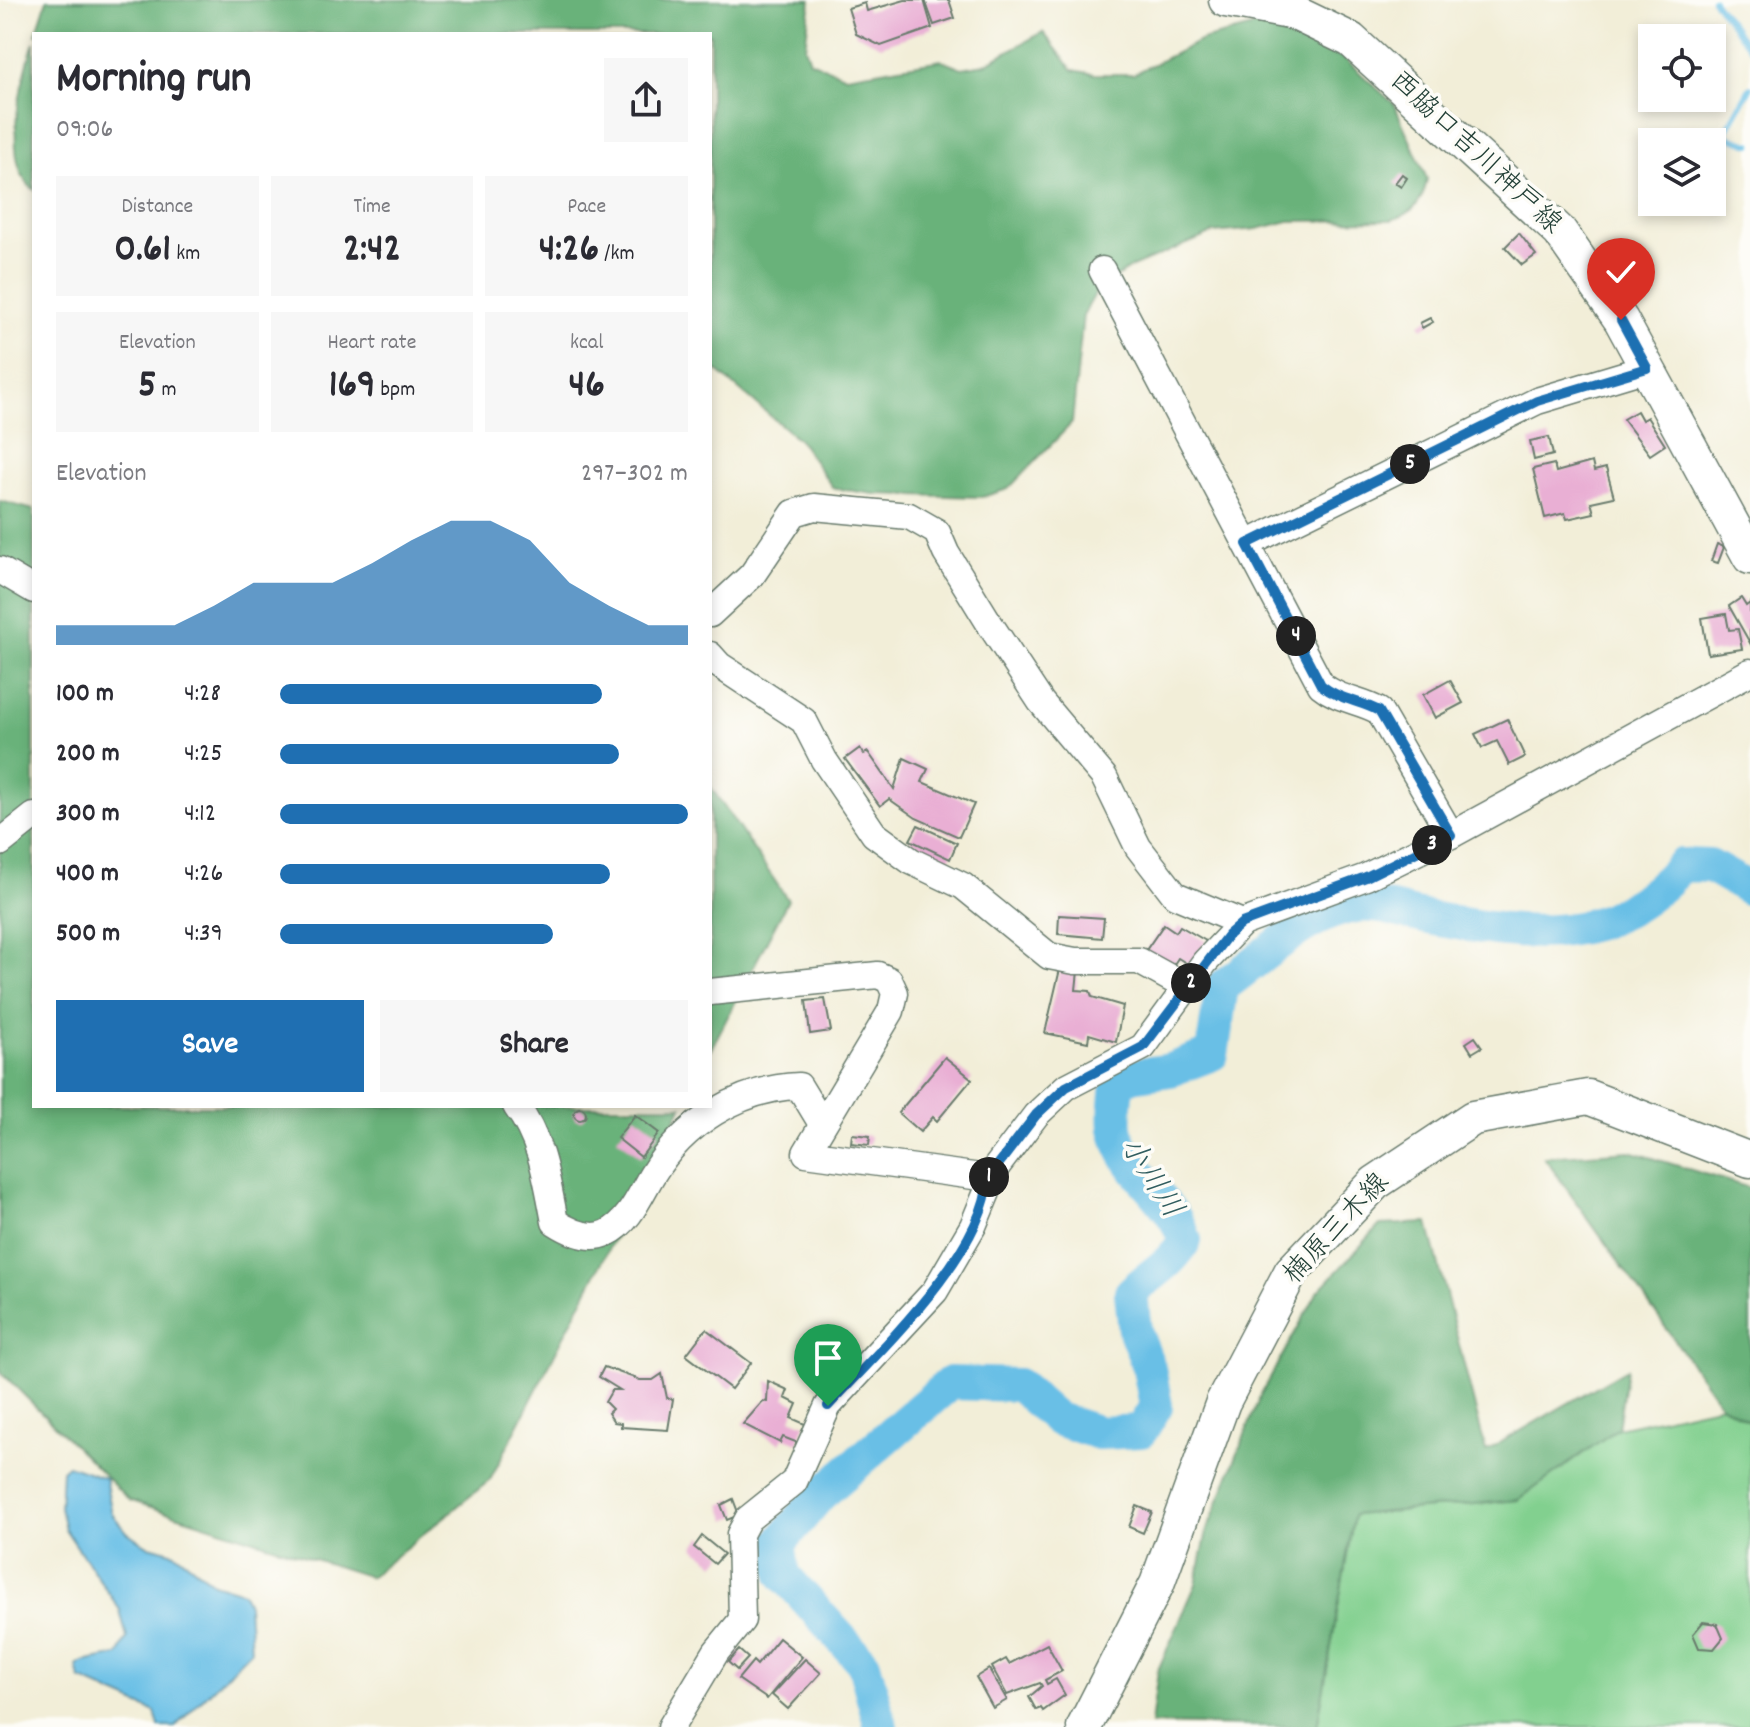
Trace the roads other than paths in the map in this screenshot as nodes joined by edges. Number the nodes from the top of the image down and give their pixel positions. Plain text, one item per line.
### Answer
1 (1226, 0) edge
2 (1102, 270) dead end
3 (1647, 368) junction
4 (1247, 544) junction
5 (1750, 557) edge
6 (0, 570) edge
7 (32, 589) edge
8 (712, 612) edge
9 (712, 657) edge
10 (1750, 672) edge
11 (32, 818) edge
12 (1451, 835) junction
13 (0, 843) edge
14 (1242, 923) junction
15 (1188, 988) junction
16 (712, 992) edge
17 (518, 1108) edge
18 (822, 1124) junction
19 (1750, 1160) edge
20 (988, 1178) junction
21 (671, 1727) edge
22 (1084, 1727) edge

1 - 3 main road, 西脇口吉川神戸線
2 - 4 street
3 - 4 street
3 - 5 main road, 西脇口吉川神戸線
4 - 12 street
6 - 7 street
8 - 14 street
9 - 15 street
10 - 12 street
11 - 13 street
12 - 14 street
14 - 15 street
15 - 20 street
16 - 18 street
17 - 18 street
18 - 20 street
19 - 22 main road, 楠原三木線
20 - 21 street

